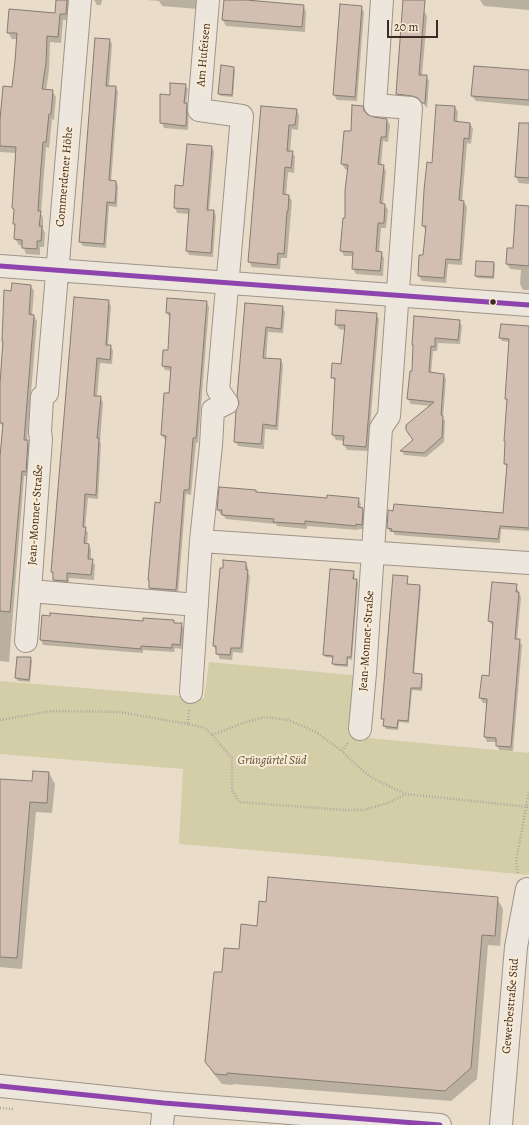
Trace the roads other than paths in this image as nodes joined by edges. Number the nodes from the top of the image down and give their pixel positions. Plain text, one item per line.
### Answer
1 (80, 0) edge
2 (208, 0) edge
3 (382, 0) edge
4 (0, 266) edge
5 (57, 270) junction
6 (227, 282) junction
7 (396, 296) junction
8 (529, 305) edge
9 (41, 439) joint
10 (201, 541) junction
11 (372, 552) junction
12 (529, 564) edge
13 (30, 591) junction
14 (197, 605) junction
15 (26, 640) dead end
16 (191, 692) road end
17 (360, 729) road end
18 (527, 889) road end
19 (0, 1086) edge
20 (164, 1104) junction
21 (162, 1125) edge
22 (440, 1125) edge
23 (501, 1125) edge

1 - 5 street, Commerdener Höhe
2 - 6 street, Am Hufeisen
3 - 7 street
4 - 5 street
5 - 6 street
5 - 9 street, Commerdener Höhe
6 - 7 street
6 - 10 street
7 - 8 street
7 - 11 street
9 - 13 street, Jean-Monnet-Straße
10 - 11 street
10 - 14 street
11 - 12 street
11 - 17 street, Jean-Monnet-Straße
13 - 14 street
13 - 15 street, Jean-Monnet-Straße
14 - 16 street
18 - 23 street, Gewerbestraße Süd
19 - 20 street
20 - 21 street
20 - 22 street

